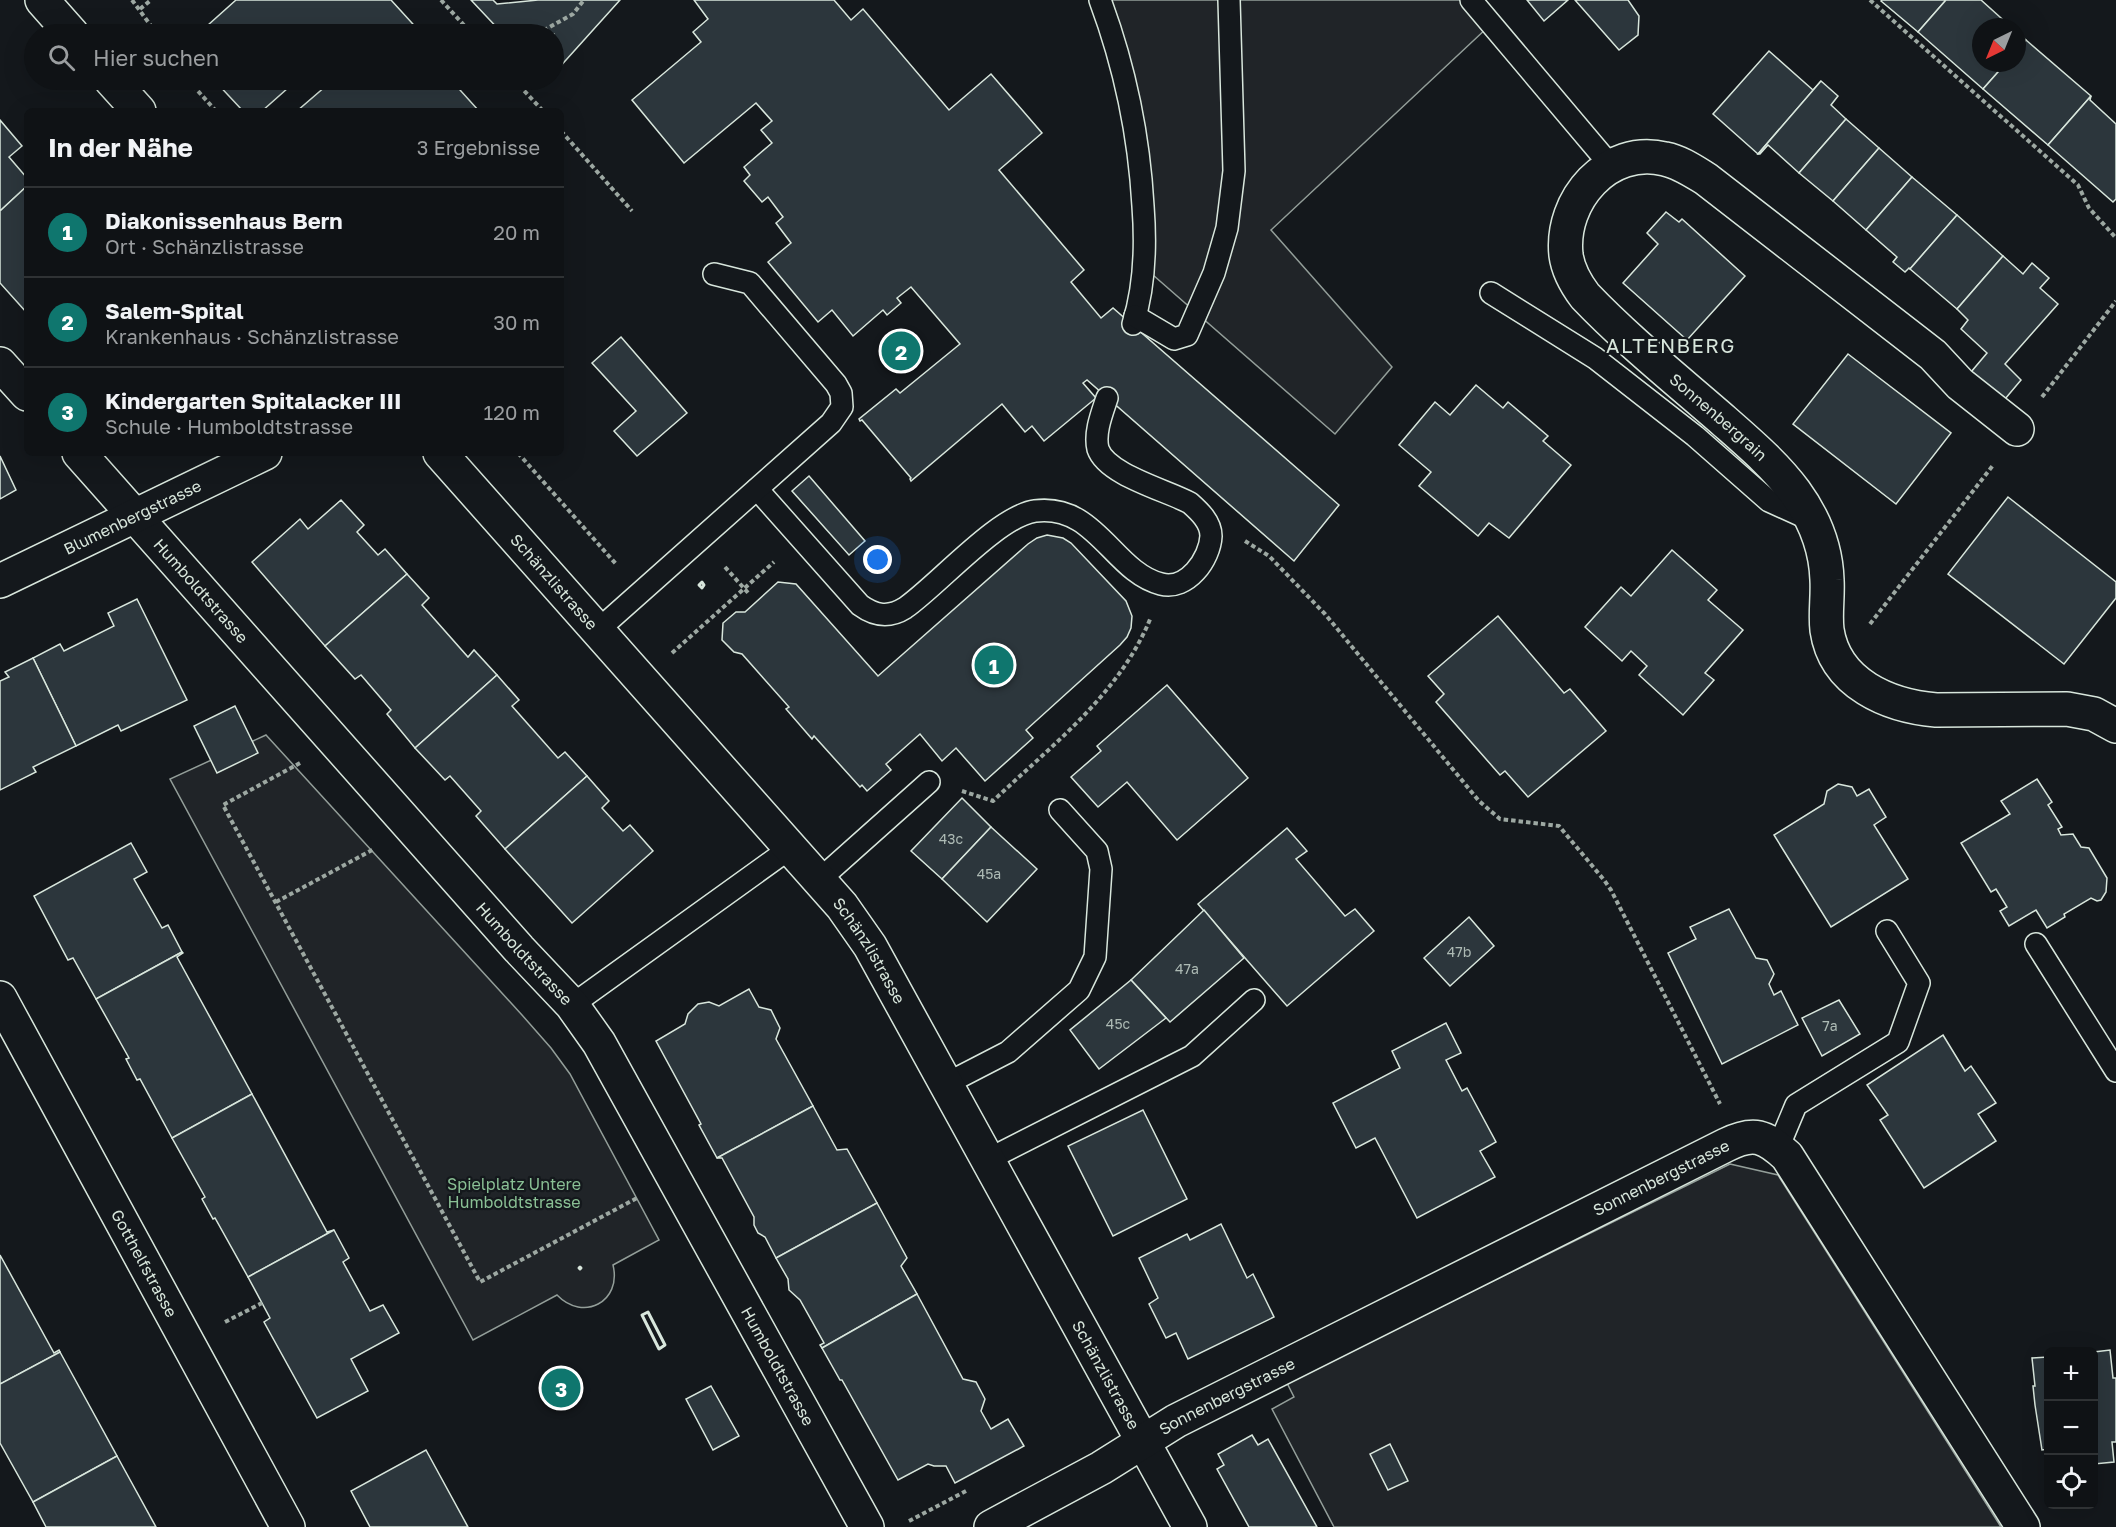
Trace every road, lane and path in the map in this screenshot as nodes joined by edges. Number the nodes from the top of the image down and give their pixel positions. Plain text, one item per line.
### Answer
1 (42, 0) edge
2 (132, 0) edge
3 (151, 0) edge
4 (441, 0) edge
5 (584, 0) edge
6 (1100, 0) edge
7 (1229, 0) edge
8 (1471, 0) edge
9 (1870, 0) edge
10 (140, 9) junction
11 (63, 24) edge
12 (150, 24) edge
13 (463, 24) edge
14 (555, 24) edge
15 (120, 90) edge
16 (197, 90) edge
17 (523, 90) edge
18 (136, 108) edge
19 (213, 108) edge
20 (540, 108) edge
21 (564, 134) edge
22 (1611, 166) junction
23 (632, 211) dead end
24 (2116, 238) edge
25 (714, 274) dead end
26 (1491, 293) dead end
27 (2116, 300) edge
28 (0, 364) edge
29 (24, 391) edge
30 (1107, 398) dead end
31 (2017, 429) junction
32 (82, 456) edge
33 (259, 456) edge
34 (443, 456) edge
35 (521, 456) edge
36 (757, 489) junction
37 (1200, 511) junction
38 (135, 515) junction
39 (1814, 522) junction
40 (801, 539) junction
41 (0, 581) edge
42 (641, 592) junction
43 (1152, 614) dead end
44 (597, 631) junction
45 (667, 657) dead end
46 (1841, 663) junction
47 (2116, 726) edge
48 (300, 763) dead end
49 (929, 782) joint
50 (1060, 810) dead end
51 (377, 847) dead end
52 (789, 849) junction
53 (818, 881) junction
54 (276, 902) junction
55 (1887, 931) dead end
56 (2036, 944) dead end
57 (0, 998) edge
58 (1254, 1000) dead end
59 (572, 1005) junction
60 (2116, 1071) edge
61 (946, 1084) junction
62 (1738, 1139) junction
63 (1778, 1148) junction
64 (987, 1160) junction
65 (675, 1178) junction
66 (1142, 1441) junction
67 (288, 1527) edge
68 (867, 1527) edge
69 (991, 1527) edge
70 (1190, 1527) edge
71 (2023, 1527) edge

1 - 11 street
2 - 10 path
3 - 10 path
4 - 13 path
5 - 14 path
6 - 7 lane
8 - 22 lane
9 - 24 path
10 - 12 path
15 - 18 street
16 - 19 path
17 - 20 path
21 - 23 path
22 - 31 street, Sonnenbergrain
22 - 39 street, Sonnenbergrain
25 - 36 lane
26 - 39 lane
27 - 31 path
28 - 29 street
30 - 37 lane
31 - 46 path
32 - 38 street, Humboldtstrasse
33 - 38 street, Blumenbergstrasse
34 - 44 street, Schänzlistrasse
35 - 42 path
36 - 40 lane
36 - 42 lane
37 - 40 lane
37 - 62 path
38 - 41 street, Blumenbergstrasse
38 - 59 street, Humboldtstrasse
39 - 46 street, Sonnenbergrain
40 - 45 path
42 - 44 lane
43 - 49 path
44 - 52 street, Schänzlistrasse
46 - 47 street, Sonnenbergrain
48 - 54 path
49 - 53 lane
50 - 61 lane
51 - 54 path
52 - 53 street, Schänzlistrasse
52 - 59 lane
53 - 61 street, Schänzlistrasse
54 - 65 path
55 - 63 lane
56 - 60 lane
57 - 67 street, Gotthelfstrasse
58 - 64 lane
59 - 65 street, Humboldtstrasse
61 - 64 street, Schänzlistrasse
62 - 63 street, Sonnenbergstrasse
62 - 66 street, Sonnenbergstrasse
63 - 71 street, Sonnenbergstrasse
64 - 66 street, Schänzlistrasse
65 - 68 street, Humboldtstrasse
66 - 69 street
66 - 70 street, Schänzlistrasse

